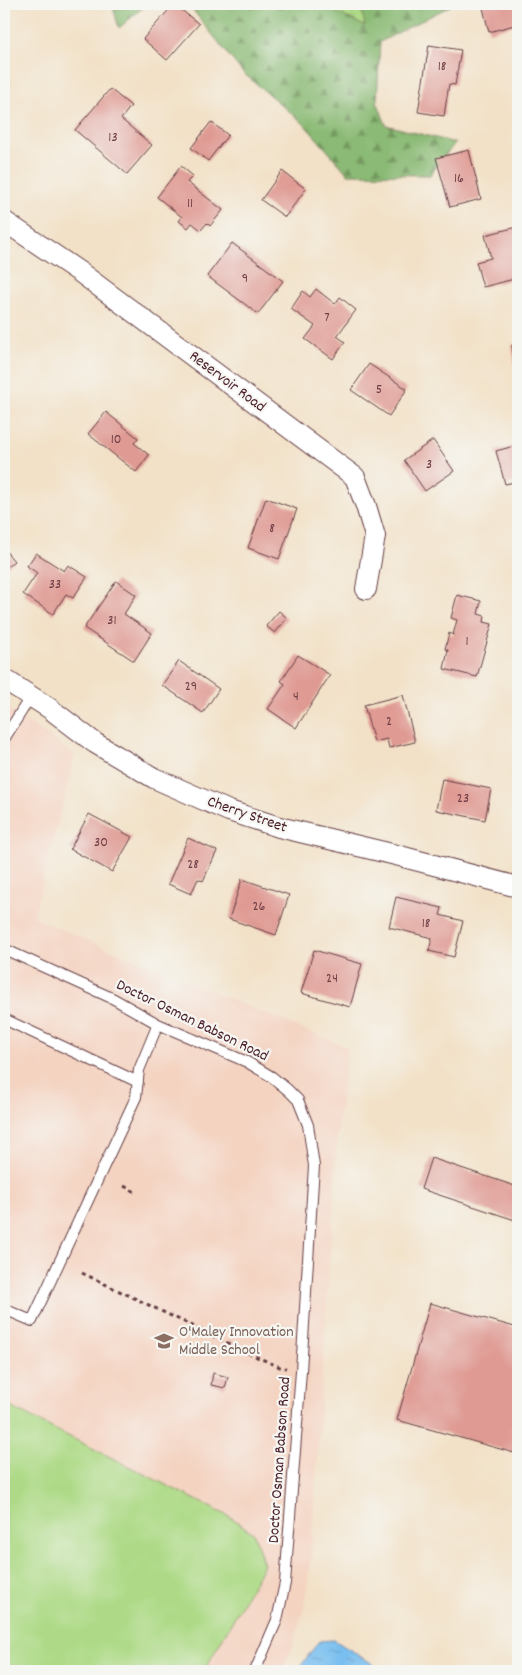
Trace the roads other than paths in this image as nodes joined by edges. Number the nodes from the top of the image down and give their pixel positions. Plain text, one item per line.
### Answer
1 (4, 221) edge
2 (366, 589) dead end
3 (4, 679) edge
4 (31, 696) junction
5 (4, 739) edge
6 (518, 887) edge
7 (4, 949) edge
8 (4, 1019) edge
9 (158, 1024) junction
10 (138, 1082) junction
11 (4, 1309) edge
12 (255, 1671) edge

1 - 2 street, Reservoir Road
3 - 4 street, Cherry Street
4 - 5 lane
4 - 6 street, Cherry Street
7 - 9 lane, Doctor Osman Babson Road
8 - 10 lane
9 - 10 lane
9 - 12 lane, Doctor Osman Babson Road
10 - 11 lane

